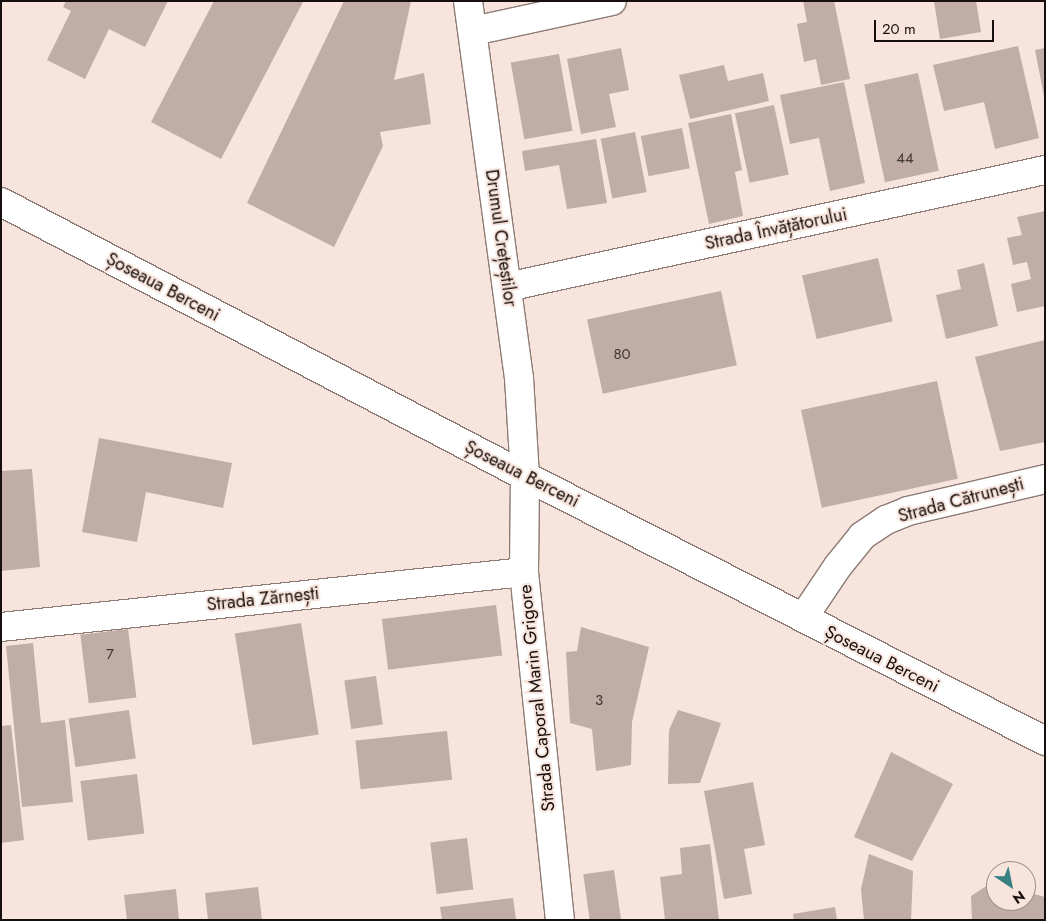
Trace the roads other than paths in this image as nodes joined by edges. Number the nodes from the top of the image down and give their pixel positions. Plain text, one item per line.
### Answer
1 (468, 1) edge
2 (612, 1) edge
3 (473, 31) junction
4 (1045, 170) edge
5 (1, 202) edge
6 (507, 287) junction
7 (525, 476) junction
8 (1045, 479) edge
9 (524, 572) junction
10 (803, 618) junction
11 (1, 626) edge
12 (1045, 741) edge
13 (560, 920) edge

1 - 3 street, Drumul Crețeștilor
2 - 3 street
3 - 6 street, Drumul Crețeștilor
4 - 6 street, Strada Învățătorului
5 - 7 street, Șoseaua Berceni
6 - 7 street, Drumul Crețeștilor
7 - 9 street, Strada Caporal Marin Grigore
7 - 10 street, Șoseaua Berceni
8 - 10 street, Strada Cătrunești
9 - 11 street, Strada Zărnești
9 - 13 street, Strada Caporal Marin Grigore
10 - 12 street, Șoseaua Berceni

